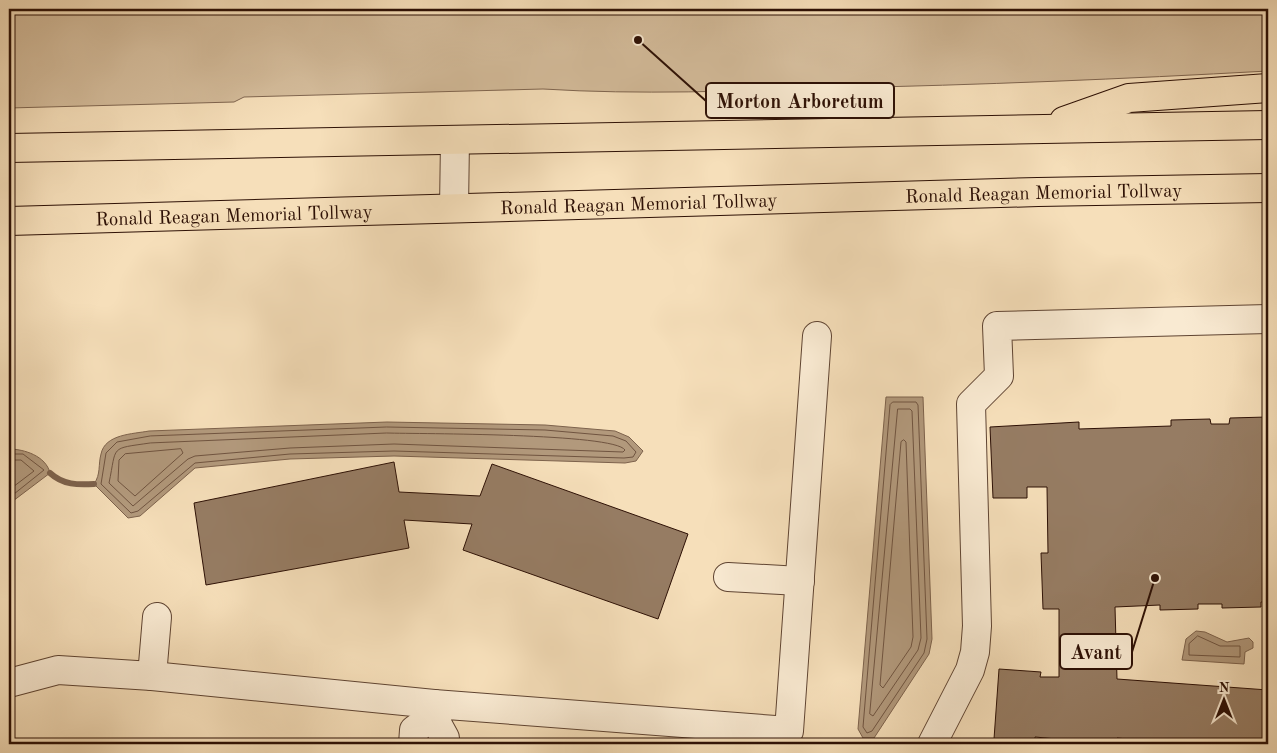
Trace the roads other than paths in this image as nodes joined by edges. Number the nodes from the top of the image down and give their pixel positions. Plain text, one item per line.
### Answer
1 (1268, 88) edge
2 (1268, 126) edge
3 (1042, 128) junction
4 (455, 140) junction
5 (9, 148) edge
6 (1268, 188) edge
7 (1038, 192) junction
8 (1268, 200) edge
9 (454, 208) junction
10 (9, 221) edge
11 (1268, 319) edge
12 (817, 336) dead end
13 (728, 577) dead end
14 (800, 581) junction
15 (157, 617) dead end
16 (152, 676) junction
17 (9, 683) edge
18 (434, 710) junction
19 (413, 744) edge
20 (444, 744) edge
21 (932, 744) edge

1 - 3 highway
2 - 3 highway
3 - 4 highway
4 - 5 highway
4 - 9 lane
6 - 7 highway, Ronald Reagan Memorial Tollway
7 - 8 highway
7 - 9 highway, Ronald Reagan Memorial Tollway
9 - 10 highway, Ronald Reagan Memorial Tollway
11 - 21 lane
12 - 14 lane
13 - 14 lane
14 - 18 lane
15 - 16 lane
16 - 17 lane
16 - 18 lane
18 - 19 lane
18 - 20 lane

